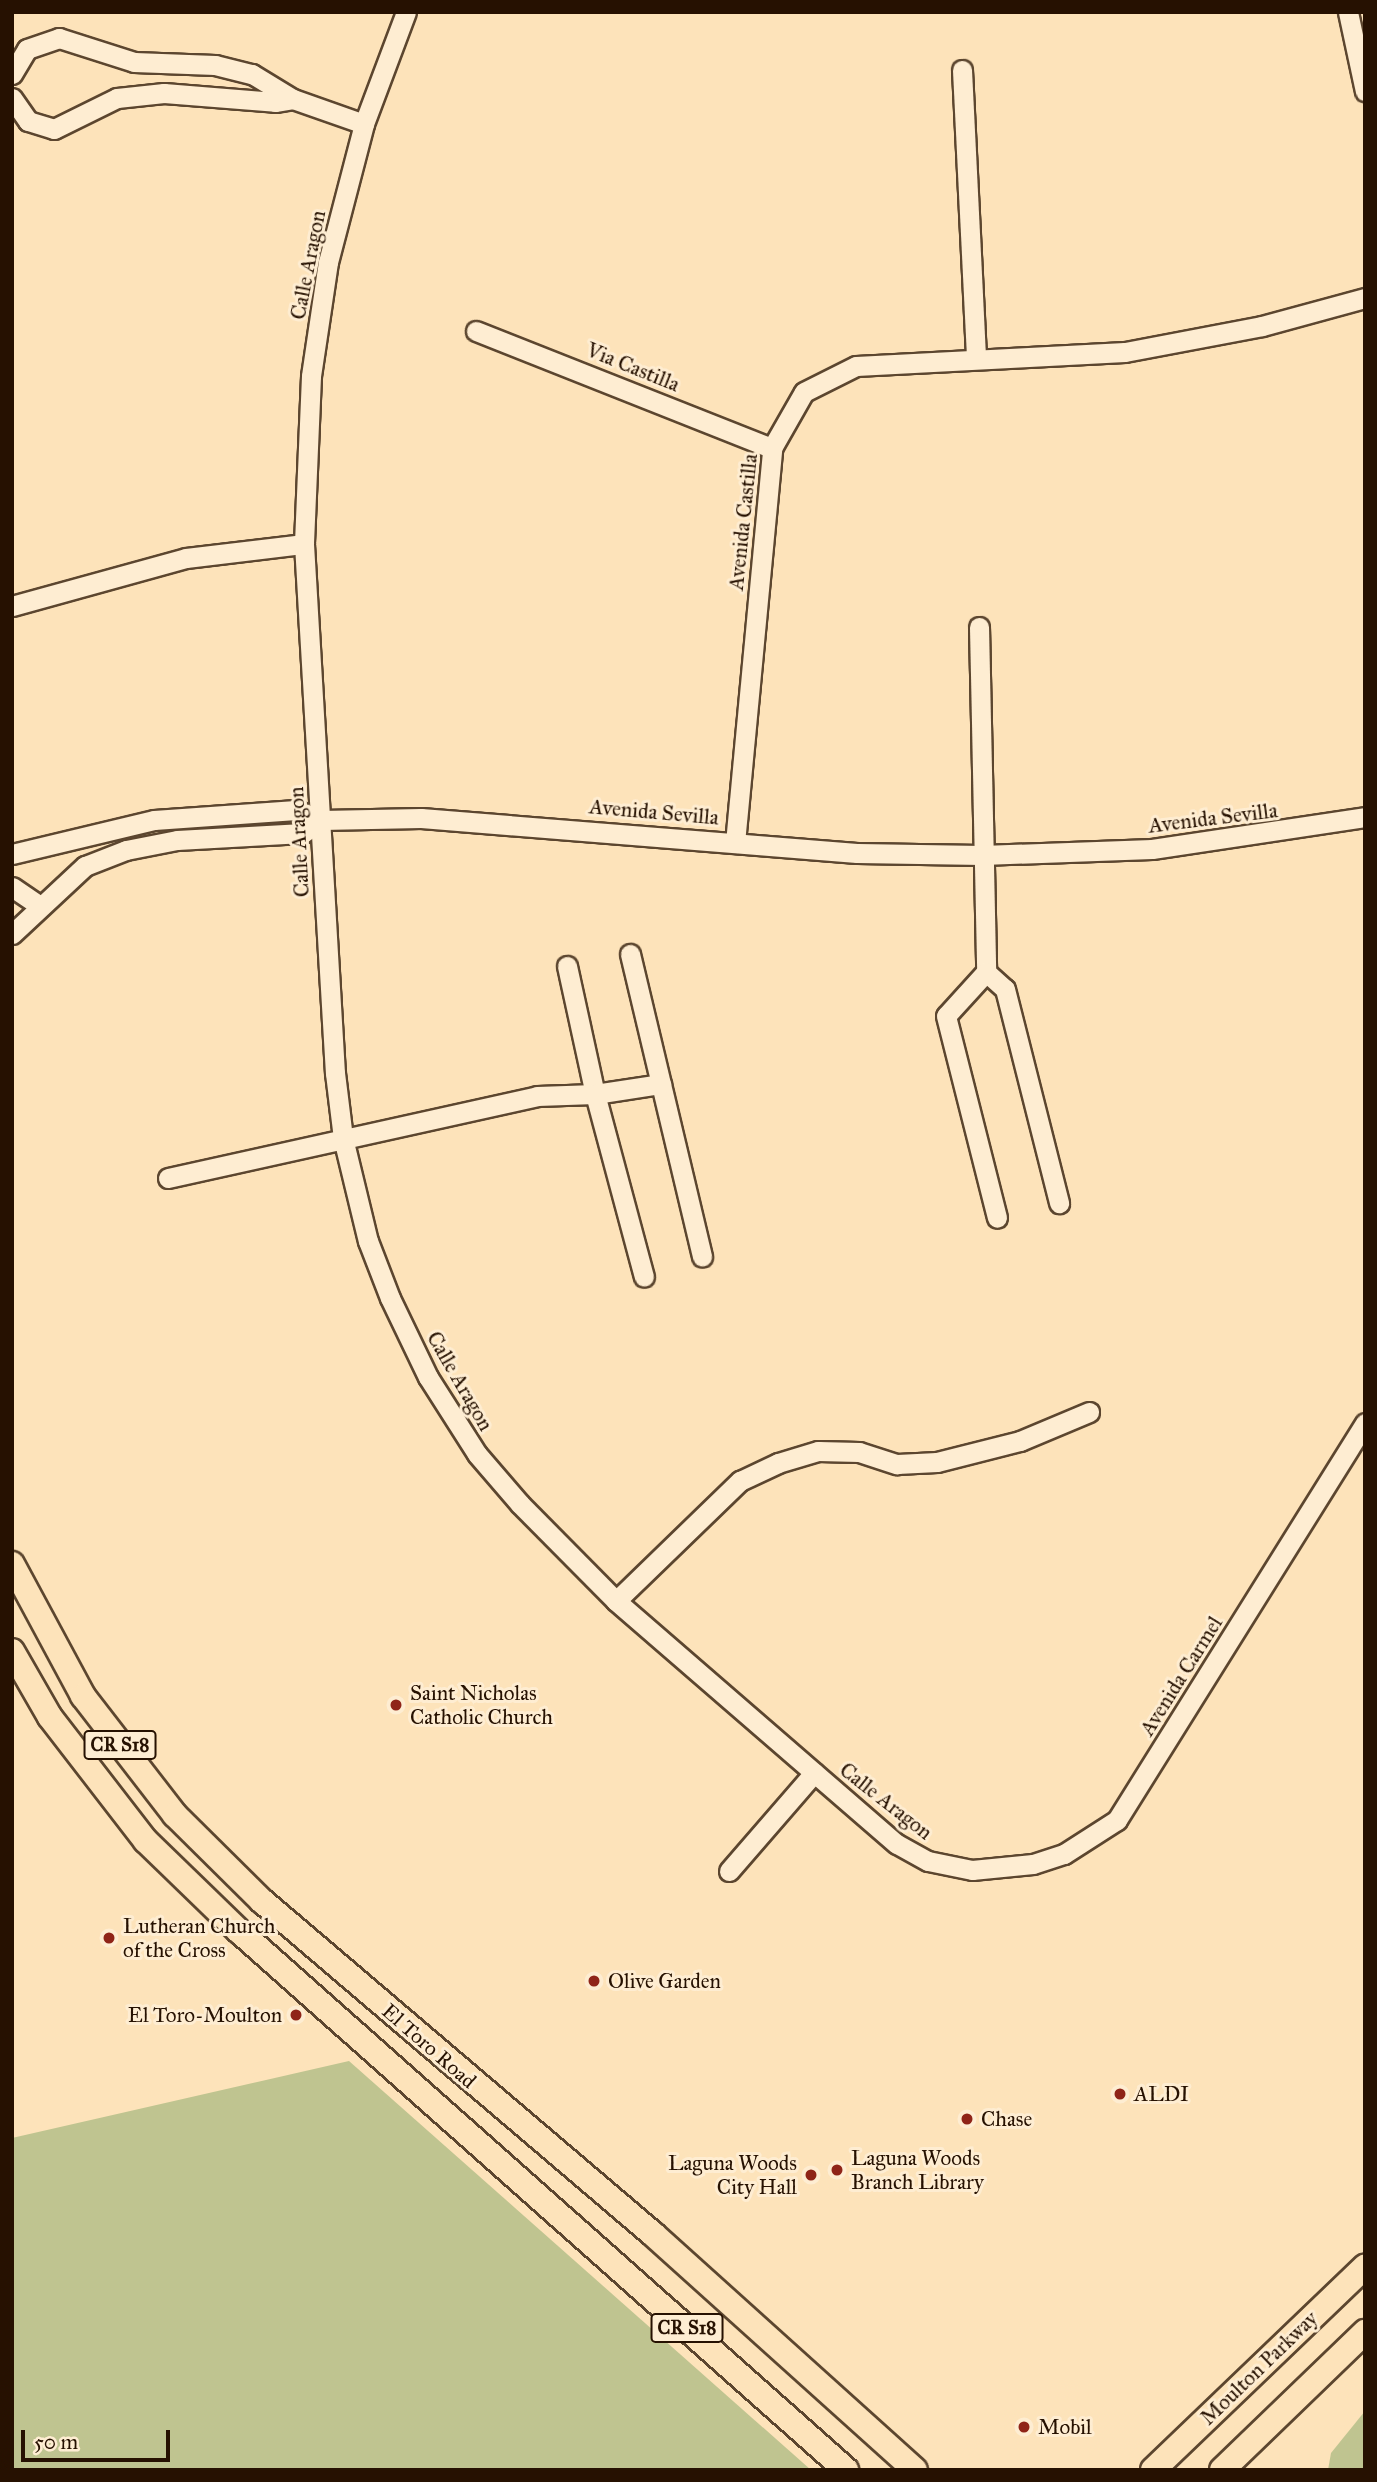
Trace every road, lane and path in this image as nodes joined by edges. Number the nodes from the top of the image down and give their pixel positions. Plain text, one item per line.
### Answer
1 (406, 12) edge
2 (1348, 12) edge
3 (962, 70) dead end
4 (12, 74) edge
5 (1365, 91) edge
6 (12, 98) edge
7 (293, 99) junction
8 (364, 124) junction
9 (1365, 298) edge
10 (476, 331) dead end
11 (976, 358) junction
12 (772, 448) junction
13 (304, 544) junction
14 (12, 606) edge
15 (979, 627) dead end
16 (1365, 817) edge
17 (321, 820) junction
18 (736, 843) junction
19 (12, 854) edge
20 (982, 855) junction
21 (12, 887) edge
22 (40, 906) junction
23 (12, 934) edge
24 (630, 954) dead end
25 (567, 966) dead end
26 (986, 972) junction
27 (661, 1084) junction
28 (595, 1094) junction
29 (343, 1138) junction
30 (168, 1178) dead end
31 (1059, 1203) dead end
32 (997, 1219) dead end
33 (702, 1256) dead end
34 (645, 1277) dead end
35 (1089, 1412) dead end
36 (1365, 1423) edge
37 (12, 1564) edge
38 (617, 1601) junction
39 (12, 1651) edge
40 (814, 1773) junction
41 (972, 1870) joint
42 (729, 1871) dead end
43 (1365, 2267) edge
44 (1365, 2332) edge
45 (846, 2470) edge
46 (915, 2470) edge
47 (1153, 2470) edge
48 (1222, 2470) edge

1 - 8 street, Calle Aragon
2 - 5 street
3 - 11 street
4 - 7 street
6 - 7 street
7 - 8 street
8 - 13 street, Calle Aragon
9 - 11 street, Avenida Castilla
10 - 12 street, Via Castilla
11 - 12 street, Avenida Castilla
12 - 18 street, Avenida Castilla
13 - 14 street
13 - 17 street, Calle Aragon
15 - 20 street
16 - 20 street, Avenida Sevilla
17 - 18 street, Avenida Sevilla
17 - 19 street, Avenida Sevilla
17 - 22 street, Avenida Sevilla
17 - 29 street, Calle Aragon
18 - 20 street, Avenida Sevilla
20 - 26 street
21 - 22 street
22 - 23 street, Avenida Sevilla
24 - 27 street
25 - 28 street
26 - 31 street
26 - 32 street
27 - 28 street
27 - 33 street
28 - 29 street
28 - 34 street
29 - 30 street
29 - 38 street, Calle Aragon
35 - 38 street
36 - 41 street, Avenida Carmel
37 - 46 main road, El Toro Road / CR S18
38 - 40 street, Calle Aragon
39 - 45 main road, El Toro Road / CR S18
40 - 41 street, Calle Aragon
40 - 42 street, Calle Aragon
43 - 47 main road, Moulton Parkway
44 - 48 main road

